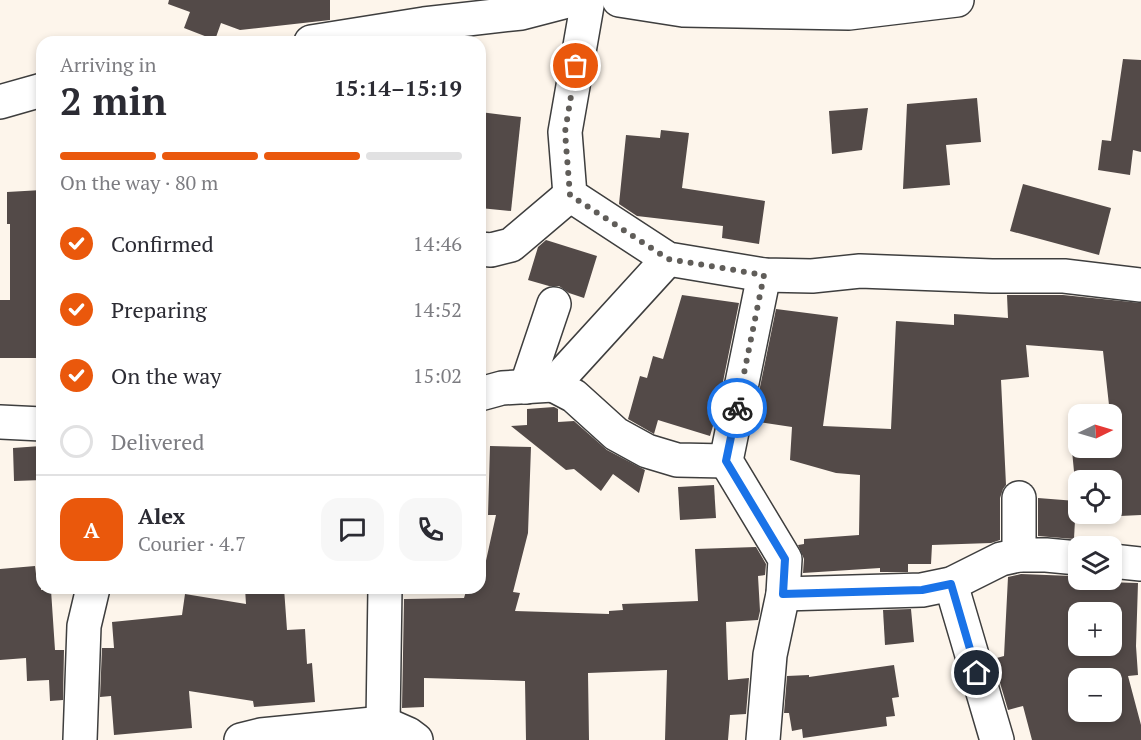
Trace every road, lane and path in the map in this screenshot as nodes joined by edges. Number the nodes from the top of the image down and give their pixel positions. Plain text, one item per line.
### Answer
1 (619, 0) edge
2 (957, 0) edge
3 (568, 1) edge
4 (349, 36) edge
5 (36, 92) edge
6 (0, 102) edge
7 (570, 195) junction
8 (486, 250) edge
9 (668, 259) junction
10 (764, 275) junction
11 (1141, 285) edge
12 (554, 304) dead end
13 (540, 386) junction
14 (486, 392) edge
15 (0, 423) edge
16 (36, 424) edge
17 (726, 461) junction
18 (1019, 498) dead end
19 (1019, 555) junction
20 (1068, 557) edge
21 (1122, 562) edge
22 (1141, 564) edge
23 (951, 584) junction
24 (92, 594) edge
25 (385, 594) edge
26 (783, 594) junction
27 (383, 723) junction
28 (80, 740) edge
29 (241, 740) edge
30 (416, 740) edge
31 (763, 740) edge
32 (997, 740) edge

1 - 2 street
3 - 4 street
3 - 7 street
5 - 6 street
7 - 8 street
7 - 9 street
9 - 10 street
9 - 13 street
10 - 11 street
10 - 17 street
12 - 13 street
13 - 14 street
13 - 17 street
15 - 16 street
17 - 26 street
18 - 19 street
19 - 20 street
19 - 23 street
21 - 22 street
23 - 26 street
23 - 32 street
24 - 28 street
25 - 27 street
26 - 31 street
27 - 29 street
27 - 30 street

